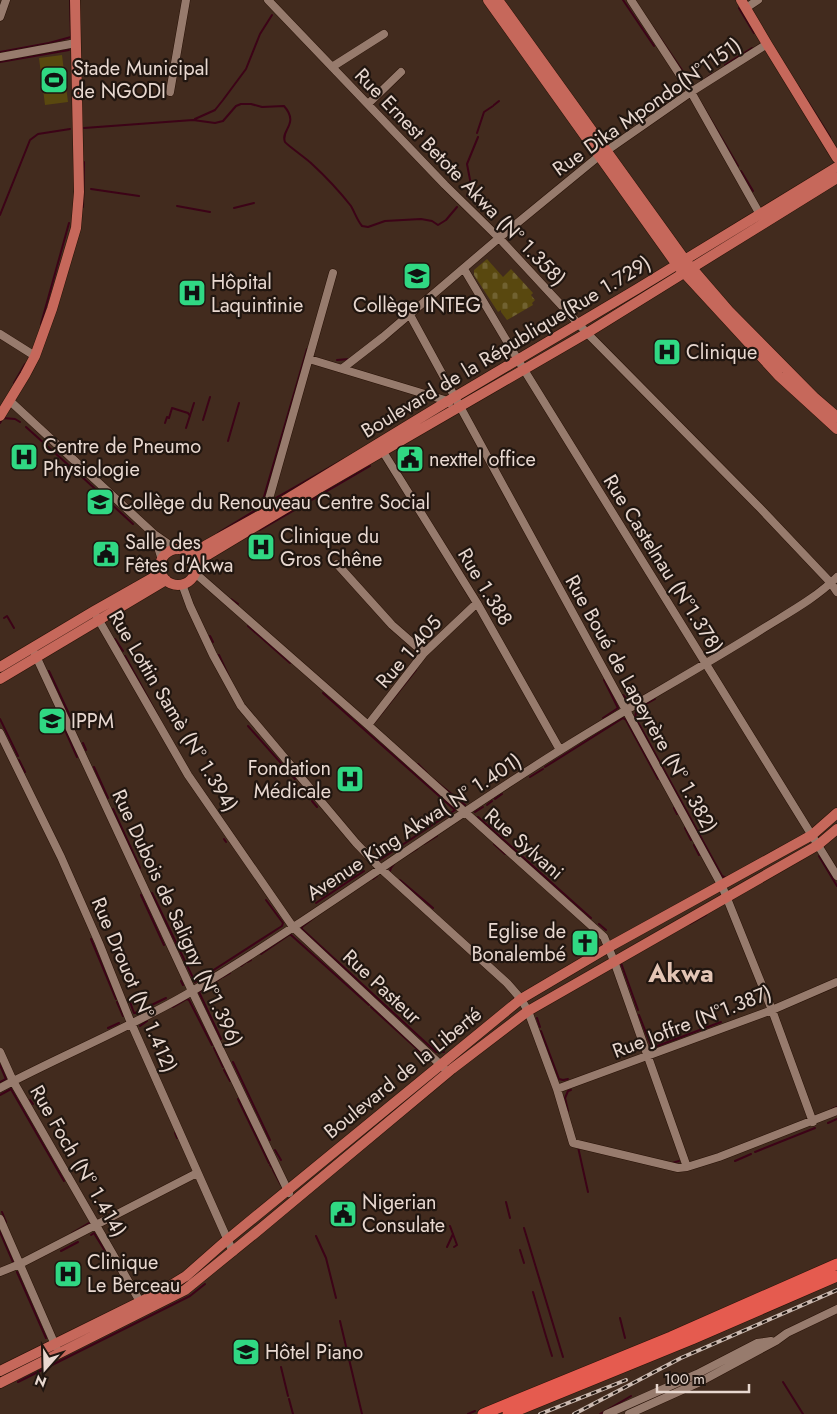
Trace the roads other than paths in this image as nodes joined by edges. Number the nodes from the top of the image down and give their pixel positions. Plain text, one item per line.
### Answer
1 (6, 0) edge
2 (75, 0) edge
3 (186, 0) edge
4 (268, 0) edge
5 (488, 0) edge
6 (498, 0) edge
7 (631, 0) edge
8 (758, 0) edge
9 (744, 4) edge
10 (0, 17) edge
11 (384, 34) dead end
12 (76, 43) junction
13 (766, 44) junction
14 (0, 57) edge
15 (332, 67) junction
16 (401, 72) dead end
17 (170, 92) dead end
18 (691, 92) junction
19 (368, 104) junction
20 (603, 153) junction
21 (837, 158) edge
22 (837, 167) edge
23 (837, 178) edge
24 (762, 218) junction
25 (499, 238) junction
26 (685, 266) junction
27 (464, 269) junction
28 (333, 273) dead end
29 (410, 315) junction
30 (579, 324) junction
31 (587, 333) junction
32 (0, 334) edge
33 (35, 356) junction
34 (309, 359) junction
35 (520, 365) junction
36 (343, 368) junction
37 (451, 399) junction
38 (10, 401) junction
39 (457, 409) junction
40 (0, 416) edge
41 (837, 417) edge
42 (837, 429) edge
43 (380, 447) junction
44 (266, 516) junction
45 (154, 534) junction
46 (177, 550) junction
47 (193, 558) junction
48 (162, 560) junction
49 (337, 564) dead end
50 (195, 573) junction
51 (164, 576) junction
52 (837, 577) edge
53 (831, 583) junction
54 (182, 584) junction
55 (837, 592) edge
56 (476, 603) junction
57 (96, 615) junction
58 (34, 653) junction
59 (424, 654) junction
60 (706, 664) junction
61 (0, 667) edge
62 (0, 679) edge
63 (626, 710) junction
64 (368, 725) junction
65 (0, 733) edge
66 (560, 750) junction
67 (464, 812) junction
68 (837, 813) edge
69 (837, 830) edge
70 (812, 835) junction
71 (818, 845) junction
72 (380, 868) junction
73 (837, 876) edge
74 (722, 886) junction
75 (727, 897) junction
76 (293, 927) junction
77 (609, 947) junction
78 (614, 961) junction
79 (837, 982) edge
80 (192, 991) junction
81 (521, 999) junction
82 (772, 1010) junction
83 (528, 1011) junction
84 (131, 1023) junction
85 (0, 1052) edge
86 (648, 1056) junction
87 (441, 1064) junction
88 (448, 1073) junction
89 (13, 1081) junction
90 (0, 1088) edge
91 (557, 1089) junction
92 (837, 1111) edge
93 (812, 1122) junction
94 (687, 1167) junction
95 (197, 1173) junction
96 (288, 1190) junction
97 (293, 1201) junction
98 (0, 1219) edge
99 (96, 1225) junction
100 (228, 1239) junction
101 (233, 1252) junction
102 (20, 1264) junction
103 (837, 1264) edge
104 (0, 1272) edge
105 (837, 1276) edge
106 (143, 1306) junction
107 (837, 1310) edge
108 (56, 1349) junction
109 (731, 1360) junction
110 (1, 1378) edge
111 (483, 1414) edge
112 (508, 1414) edge
113 (607, 1414) edge
114 (629, 1414) edge

1 - 10 street
2 - 12 main road
3 - 17 street
4 - 15 street, Rue Ernest Betote Akwa (N° 1.358)
5 - 20 main road
6 - 20 main road
7 - 18 street
8 - 9 street
9 - 13 main road
11 - 15 street
12 - 14 street
12 - 33 main road
13 - 18 street, Rue Dika Mpondo(N°1151)
13 - 21 main road
15 - 19 street, Rue Ernest Betote Akwa (N° 1.358)
16 - 19 street
18 - 20 street, Rue Dika Mpondo(N°1151)
18 - 24 street
19 - 25 street, Rue Ernest Betote Akwa (N° 1.358)
20 - 25 street, Rue Dika Mpondo(N°1151)
20 - 26 main road
22 - 24 main road, Boulevard de la République(Rue 1.729)
23 - 24 main road, Boulevard de la République(Rue 1.729)
24 - 26 main road, Boulevard de la République(Rue 1.729)
25 - 27 street, Rue Dika Mpondo(N°1151)
25 - 30 street, Rue Ernest Betote Akwa (N° 1.358)
26 - 30 main road, Boulevard de la République(Rue 1.729)
26 - 31 main road, Boulevard de la République(Rue 1.729)
26 - 41 main road
26 - 42 main road
27 - 29 street, Rue Dika Mpondo(N°1151)
27 - 35 street, Rue Castelnau (N°1.378)
28 - 34 street
29 - 36 street, Rue Dika Mpondo(N°1151)
29 - 37 street
30 - 31 street, Rue Ernest Betote Akwa (N° 1.358)
30 - 35 main road, Boulevard de la République(Rue 1.729)
31 - 35 main road, Boulevard de la République(Rue 1.729)
31 - 53 street, Rue Ernest Betote Akwa (N° 1.358)
32 - 33 street
33 - 38 main road
34 - 36 street
34 - 44 street
35 - 37 main road, Boulevard de la République(Rue 1.729)
35 - 39 main road, Boulevard de la République(Rue 1.729)
35 - 60 street, Rue Castelnau (N°1.378)
36 - 37 street
37 - 39 street, Rue Boué de Lapeyrère (N° 1.382)
37 - 43 main road, Boulevard de la République(Rue 1.729)
38 - 40 main road
38 - 45 street
39 - 43 main road, Boulevard de la République(Rue 1.729)
39 - 63 street, Rue Boué de Lapeyrère (N° 1.382)
43 - 44 main road, Boulevard de la République(Rue 1.729)
43 - 56 street, Rue 1.388
44 - 47 main road, Boulevard de la République(Rue 1.729)
45 - 46 street
45 - 48 street
46 - 47 main road
46 - 48 main road
47 - 50 main road
48 - 51 main road
49 - 59 street
50 - 54 main road
50 - 64 street, Rue Sylvani
51 - 54 main road
51 - 57 main road
52 - 53 street, Avenue King Akwa( N° 1.401)
53 - 55 street, Rue Ernest Betote Akwa (N° 1.358)
53 - 60 street, Avenue King Akwa( N° 1.401)
54 - 72 street
56 - 59 street, Rue 1.405
56 - 66 street, Rue 1.388
57 - 58 main road
57 - 76 street, Rue Lottin Samè (N° 1.394)
58 - 61 main road
58 - 62 main road
58 - 80 street, Rue Dubois de Saligny (N°1.396)
59 - 64 street, Rue 1.405
60 - 63 street, Avenue King Akwa( N° 1.401)
60 - 70 street, Rue Castelnau (N°1.378)
63 - 66 street, Avenue King Akwa( N° 1.401)
63 - 74 street, Rue Boué de Lapeyrère (N° 1.382)
64 - 67 street, Rue Sylvani
65 - 84 street, Rue Drouot (N° 1.412)
66 - 67 street, Avenue King Akwa( N° 1.401)
67 - 72 street, Avenue King Akwa( N° 1.401)
67 - 77 street, Rue Sylvani
68 - 70 main road, Boulevard de la Liberté
69 - 71 main road, Boulevard de la Liberté
70 - 71 street, Rue Castelnau (N°1.378)
70 - 74 main road, Boulevard de la Liberté
71 - 73 street, Rue Castelnau (N°1.378)
71 - 75 main road, Boulevard de la Liberté
72 - 76 street, Avenue King Akwa( N° 1.401)
72 - 81 street
74 - 75 street, Rue Boué de Lapeyrère (N° 1.382)
74 - 77 main road, Boulevard de la Liberté
75 - 78 main road, Boulevard de la Liberté
75 - 82 street, Rue Boué de Lapeyrère (N° 1.382)
76 - 80 street, Avenue King Akwa( N° 1.401)
76 - 87 street, Rue Pasteur
77 - 78 street, Rue Sylvani
77 - 81 main road, Boulevard de la Liberté
78 - 83 main road, Boulevard de la Liberté
78 - 86 street, Rue Sylvani
79 - 82 street, Rue Joffre (N°1.387)
80 - 84 street, Avenue King Akwa( N° 1.401)
80 - 96 street, Rue Dubois de Saligny (N°1.396)
81 - 83 street
81 - 87 main road, Boulevard de la Liberté
82 - 86 street, Rue Joffre (N°1.387)
82 - 93 street, Rue Boué de Lapeyrère (N° 1.382)
83 - 88 main road, Boulevard de la Liberté
83 - 91 street
84 - 89 street, Avenue King Akwa( N° 1.401)
84 - 95 street, Rue Drouot (N° 1.412)
85 - 89 street, Rue Foch (N° 1.414)
86 - 91 street, Rue Joffre (N°1.387)
86 - 94 street, Rue Sylvani
87 - 88 street, Rue Pasteur
87 - 96 main road, Boulevard de la Liberté
88 - 97 main road, Boulevard de la Liberté
89 - 90 street, Avenue King Akwa( N° 1.401)
89 - 99 street, Rue Foch (N° 1.414)
91 - 94 street
92 - 93 street
93 - 94 street
95 - 99 street
95 - 100 street, Rue Drouot (N° 1.412)
96 - 97 street, Rue Dubois de Saligny (N°1.396)
96 - 100 main road, Boulevard de la Liberté
97 - 101 main road, Boulevard de la Liberté
98 - 102 street
99 - 102 street
99 - 106 street, Rue Foch (N° 1.414)
100 - 101 street, Rue Drouot (N° 1.412)
100 - 106 main road, Boulevard de la Liberté
101 - 106 main road, Boulevard de la Liberté
102 - 104 street
102 - 108 street
103 - 111 highway
105 - 112 highway
106 - 108 main road, Boulevard de la Liberté
107 - 109 street
108 - 110 main road, Boulevard de la Liberté
109 - 113 street
109 - 114 street

